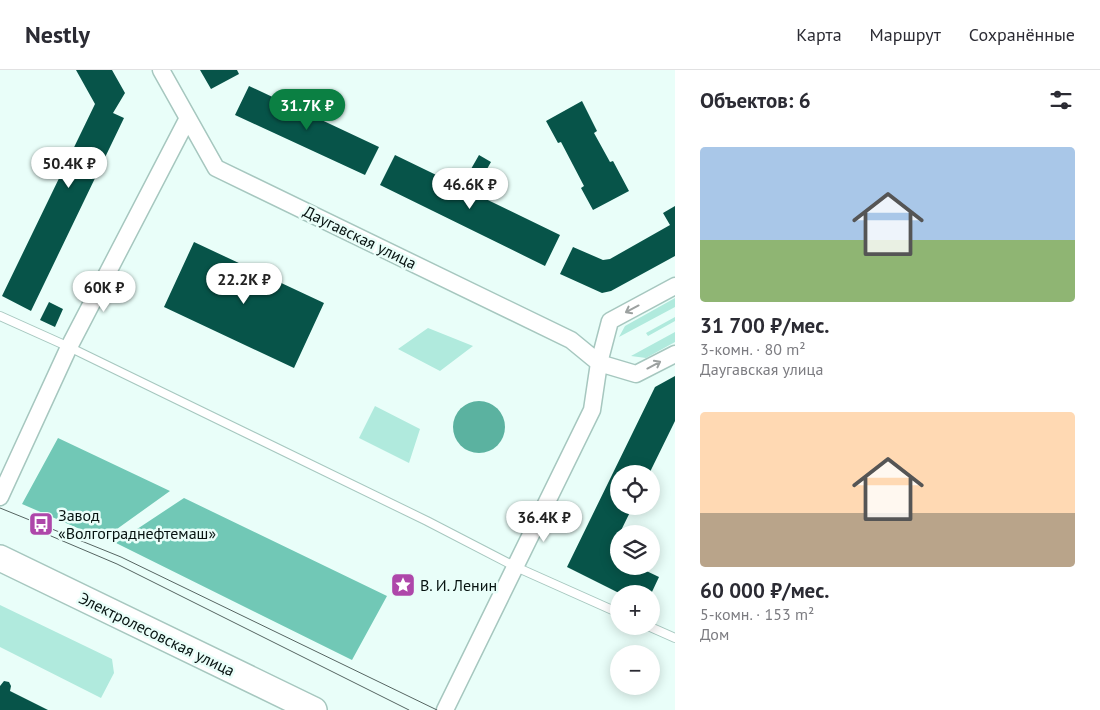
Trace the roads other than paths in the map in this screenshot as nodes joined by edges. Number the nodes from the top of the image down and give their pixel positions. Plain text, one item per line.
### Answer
1 (161, 70) edge
2 (188, 118) junction
3 (675, 286) edge
4 (0, 316) edge
5 (69, 347) junction
6 (675, 354) edge
7 (599, 363) junction
8 (0, 497) edge
9 (0, 558) edge
10 (516, 567) junction
11 (610, 609) edge
12 (660, 631) edge
13 (675, 638) edge
14 (314, 710) edge
15 (446, 710) edge

1 - 2 street, Даугавская улица
2 - 5 street
2 - 7 street, Даугавская улица
3 -> 7 street
4 - 5 lane
5 - 8 street
5 - 10 lane
7 -> 6 street
7 - 10 street
9 - 14 main road, Электролесовская улица
10 - 11 lane
10 - 15 street
12 - 13 lane

